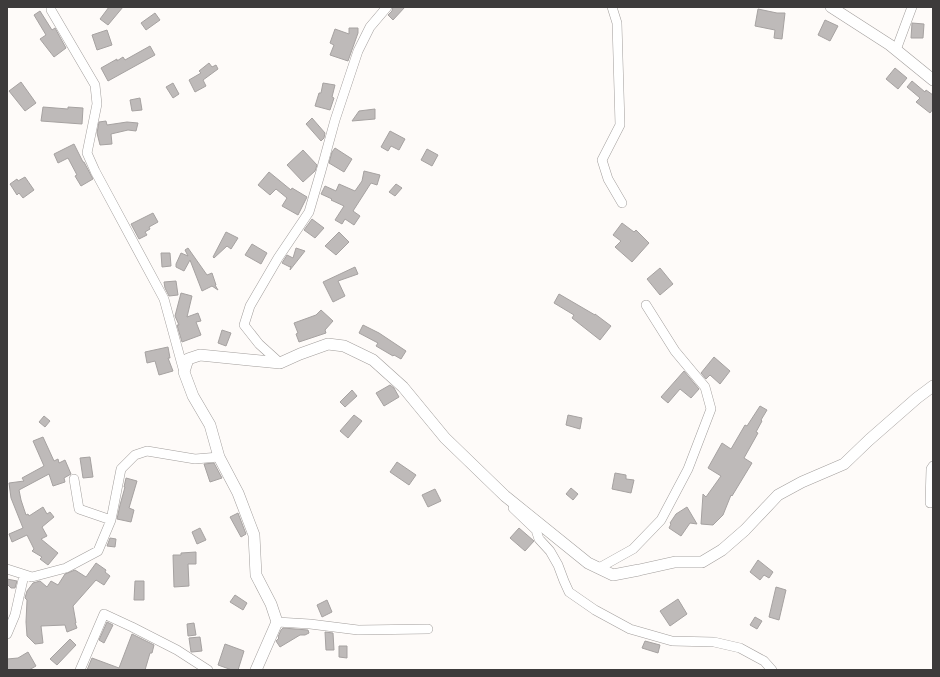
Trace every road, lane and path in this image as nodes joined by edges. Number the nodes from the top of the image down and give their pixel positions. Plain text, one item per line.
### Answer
1 (51, 7) edge
2 (387, 7) edge
3 (612, 7) edge
4 (830, 7) edge
5 (912, 7) edge
6 (896, 50) junction
7 (933, 80) edge
8 (622, 203) dead end
9 (646, 305) dead end
10 (280, 363) junction
11 (184, 372) junction
12 (933, 386) edge
13 (219, 457) junction
14 (933, 466) edge
15 (74, 479) dead end
16 (505, 497) junction
17 (930, 503) dead end
18 (111, 520) junction
19 (7, 568) edge
20 (599, 568) junction
21 (24, 575) junction
22 (277, 622) junction
23 (428, 629) dead end
24 (7, 634) edge
25 (80, 670) edge
26 (208, 670) edge
27 (256, 670) edge
28 (772, 670) edge

1 - 11 street
2 - 10 street
3 - 8 street
4 - 6 street
5 - 6 street
6 - 7 street
9 - 20 street
10 - 11 street
10 - 16 street
11 - 13 street
12 - 20 street
13 - 18 street
13 - 22 street
14 - 17 street
15 - 18 street
16 - 20 street
16 - 28 street
18 - 21 street
19 - 21 street
21 - 24 street
22 - 23 street
22 - 27 street
25 - 26 street

